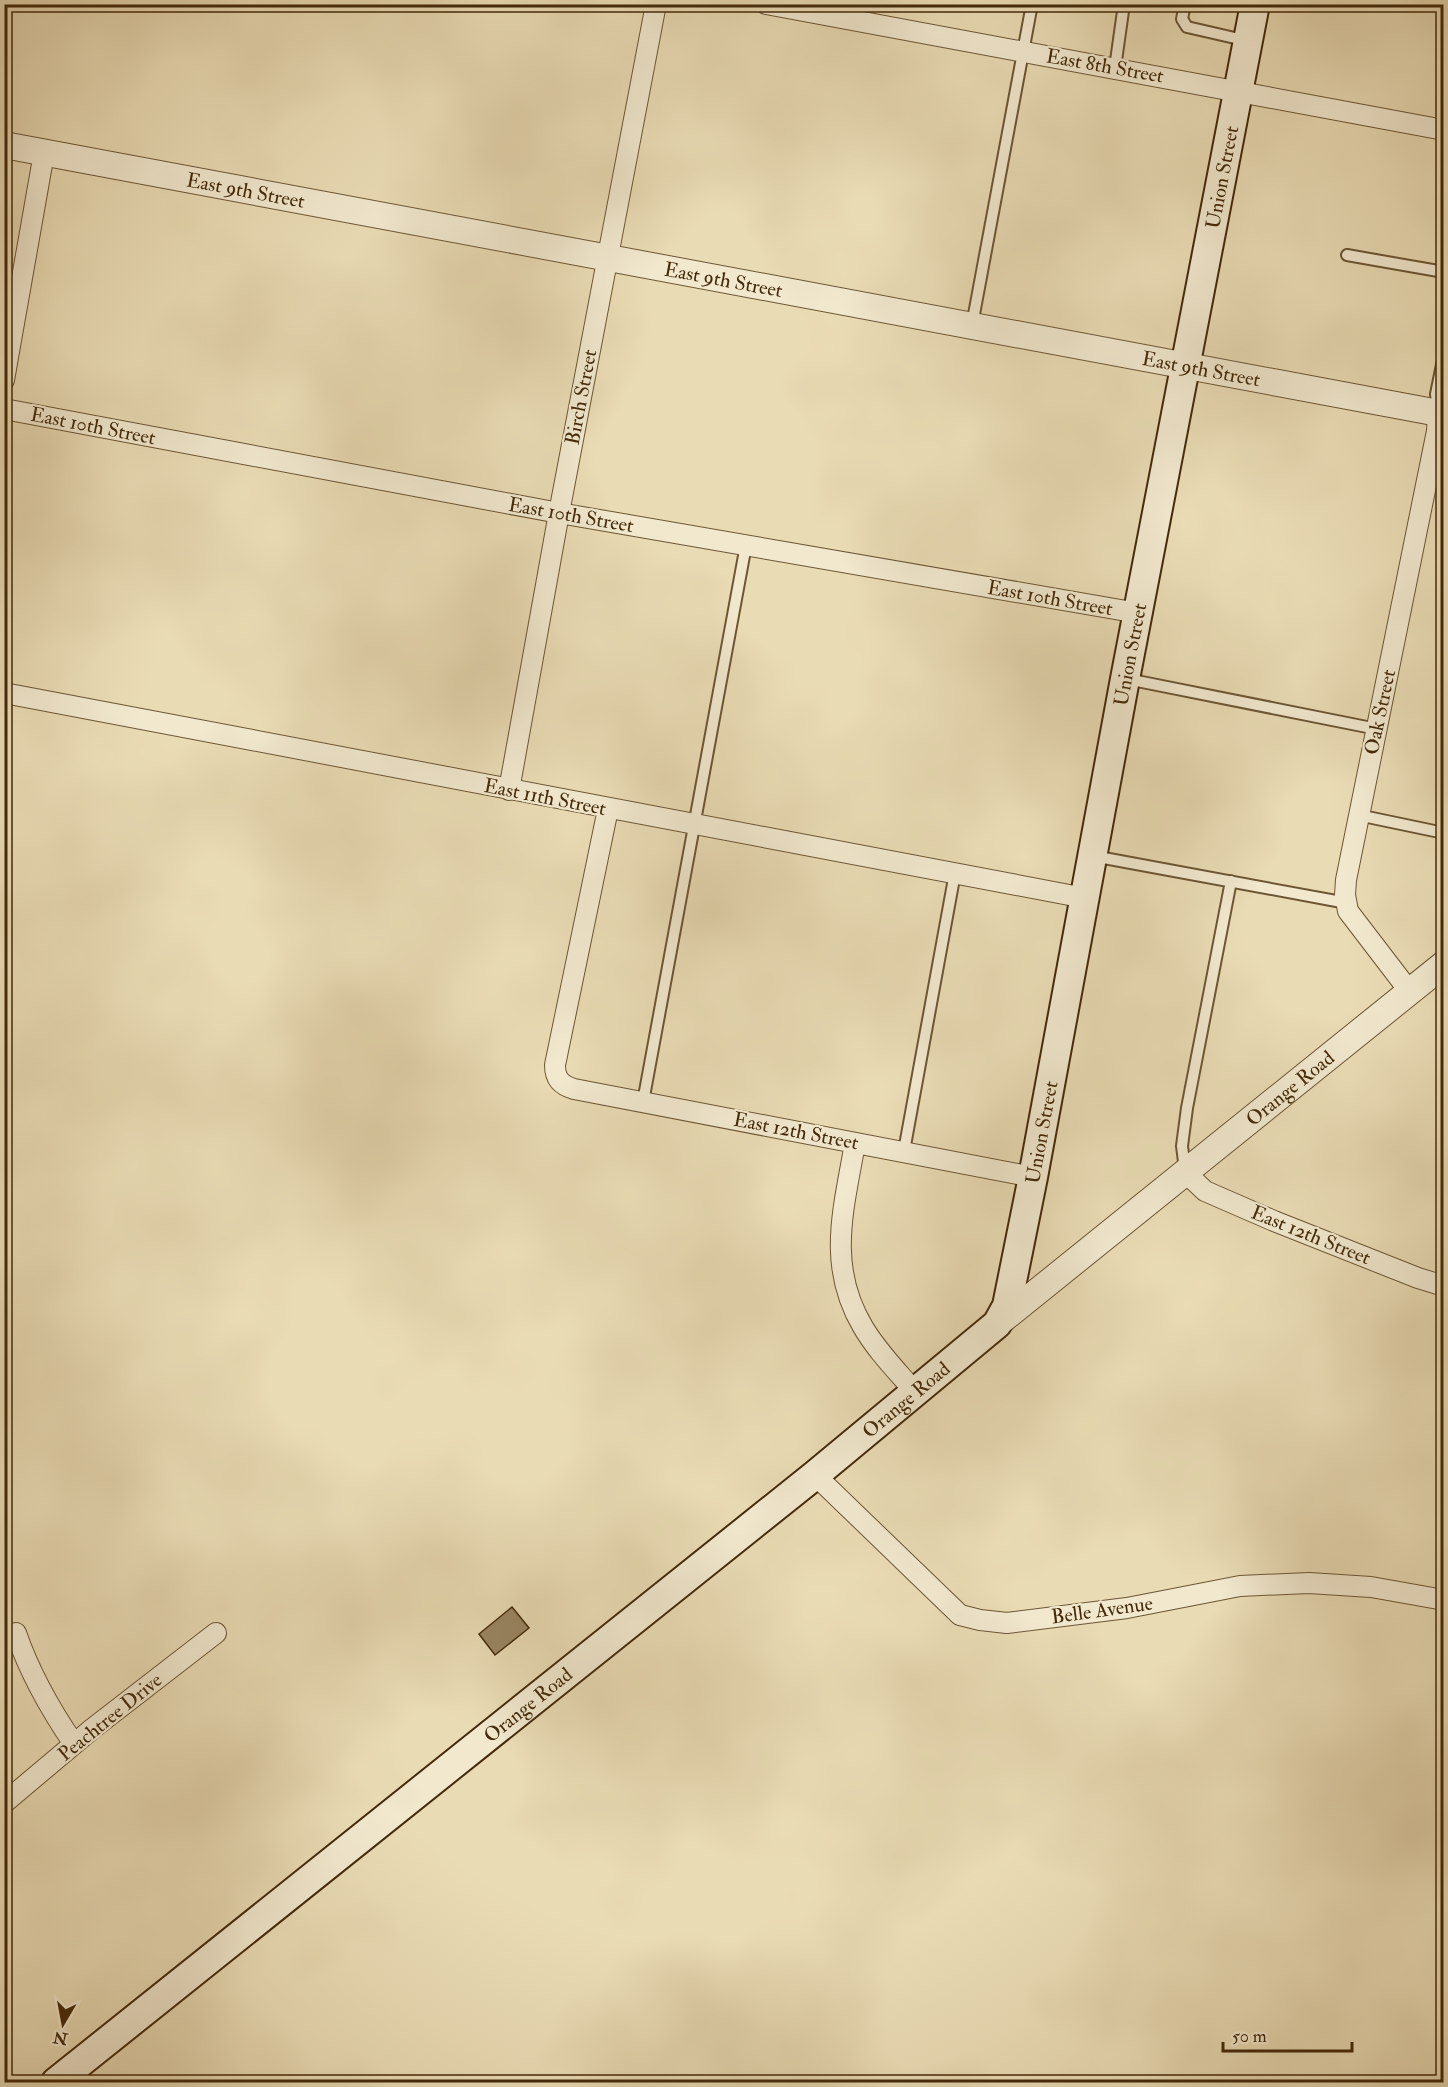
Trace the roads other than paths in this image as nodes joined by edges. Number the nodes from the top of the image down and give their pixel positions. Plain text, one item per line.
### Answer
1 (656, 4) edge
2 (766, 4) edge
3 (1032, 4) edge
4 (1125, 4) edge
5 (1185, 4) edge
6 (1255, 4) edge
7 (1248, 41) junction
8 (1023, 51) junction
9 (1115, 68) junction
10 (1239, 91) junction
11 (1443, 130) edge
12 (4, 145) edge
13 (44, 153) junction
14 (1347, 255) dead end
15 (607, 257) junction
16 (1443, 272) edge
17 (972, 326) junction
18 (1443, 355) edge
19 (1186, 365) junction
20 (4, 380) edge
21 (4, 409) edge
22 (1441, 413) edge
23 (559, 513) junction
24 (746, 545) junction
25 (1138, 613) junction
26 (1125, 679) junction
27 (4, 693) edge
28 (1377, 729) junction
29 (509, 790) junction
30 (608, 809) junction
31 (1358, 815) junction
32 (695, 825) junction
33 (1443, 833) edge
34 (1093, 856) junction
35 (955, 873) junction
36 (1231, 882) junction
37 (1085, 898) junction
38 (1347, 903) junction
39 (1443, 964) edge
40 (1410, 992) junction
41 (643, 1102) junction
42 (855, 1143) junction
43 (904, 1151) junction
44 (1186, 1173) junction
45 (1033, 1178) junction
46 (1443, 1286) edge
47 (1002, 1315) junction
48 (915, 1392) junction
49 (814, 1475) junction
50 (1443, 1600) edge
51 (16, 1633) dead end
52 (216, 1633) dead end
53 (74, 1744) junction
54 (4, 1803) edge
55 (56, 2082) edge

1 - 15 street, Birch Street
2 - 8 street, East 8th Street
3 - 8 lane
4 - 9 lane
5 - 7 lane
6 - 7 main road, Union Street
7 - 10 main road, Union Street
8 - 9 street, East 8th Street
8 - 17 lane
9 - 10 street, East 8th Street
10 - 11 street, East 8th Street
10 - 19 main road, Union Street
12 - 13 street, East 9th Street
13 - 15 street, East 9th Street
13 - 20 street
14 - 16 lane
15 - 17 street, East 9th Street
15 - 23 street, Birch Street
17 - 19 street, East 9th Street
18 - 22 lane
19 - 22 street, East 9th Street
19 - 25 main road, Union Street
21 - 23 street, East 10th Street
22 - 28 street, Oak Street
23 - 24 street, East 10th Street
23 - 29 street, Birch Street
24 - 25 street, East 10th Street
24 - 32 lane
25 - 26 main road, Union Street
26 - 28 lane
26 - 34 main road, Union Street
27 - 29 street, East 11th Street
28 - 31 street, Oak Street
29 - 30 street, East 11th Street
30 - 32 street, East 11th Street
30 - 41 street, East 12th Street
31 - 33 lane
31 - 38 street, Oak Street
32 - 35 street, East 11th Street
32 - 41 lane
34 - 36 lane
34 - 37 main road, Union Street
35 - 37 street, East 11th Street
35 - 43 lane
36 - 38 lane
36 - 44 lane
37 - 45 main road, Union Street
38 - 40 street, Oak Street
39 - 40 street, Orange Road
40 - 44 street, Orange Road
41 - 42 street, East 12th Street
42 - 43 street, East 12th Street
42 - 48 street
43 - 45 street, East 12th Street
44 - 46 street, East 12th Street
44 - 47 street, Orange Road
45 - 47 main road, Union Street
47 - 48 main road, Orange Road
48 - 49 main road, Orange Road
49 - 50 street, Belle Avenue
49 - 55 main road, Orange Road
51 - 53 street
52 - 53 street, Peachtree Drive
53 - 54 street, Peachtree Drive

